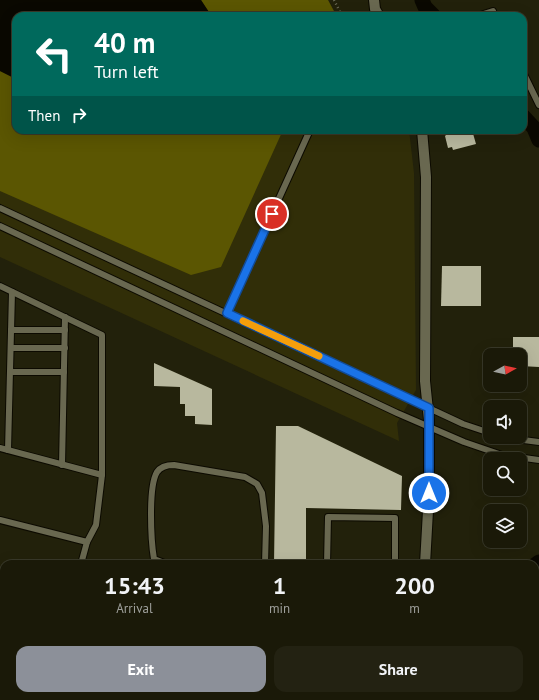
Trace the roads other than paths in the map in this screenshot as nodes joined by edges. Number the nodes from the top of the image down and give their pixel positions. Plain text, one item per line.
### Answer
1 (374, 0) edge
2 (377, 12) edge
3 (527, 80) edge
4 (539, 105) edge
5 (308, 134) edge
6 (422, 134) edge
7 (0, 208) edge
8 (0, 226) edge
9 (0, 286) edge
10 (12, 292) junction
11 (227, 313) junction
12 (65, 317) junction
13 (11, 330) junction
14 (65, 330) junction
15 (11, 348) junction
16 (65, 348) junction
17 (10, 372) junction
18 (64, 372) junction
19 (429, 408) junction
20 (429, 427) junction
21 (483, 431) edge
22 (527, 440) edge
23 (539, 442) edge
24 (0, 448) edge
25 (8, 450) junction
26 (539, 460) edge
27 (62, 465) junction
28 (102, 475) junction
29 (0, 520) edge
30 (87, 542) junction
31 (82, 560) edge
32 (153, 560) edge
33 (265, 560) edge
34 (327, 560) edge
35 (395, 560) edge
36 (425, 560) edge

1 - 2 street
3 - 4 lane
5 - 11 lane
6 - 19 street
7 - 11 lane
8 - 20 lane
9 - 10 lane
10 - 12 lane
10 - 13 lane
11 - 19 lane
12 - 14 lane
12 - 28 lane
13 - 14 lane
13 - 15 lane
14 - 16 lane
15 - 16 lane
15 - 17 lane
16 - 18 lane
17 - 18 lane
17 - 25 lane
18 - 27 lane
19 - 20 street
19 - 21 lane
20 - 26 lane
20 - 36 street
22 - 23 lane
24 - 25 lane
25 - 27 lane
27 - 28 lane
28 - 30 lane
29 - 30 lane
30 - 31 lane
32 - 33 lane
34 - 35 lane

